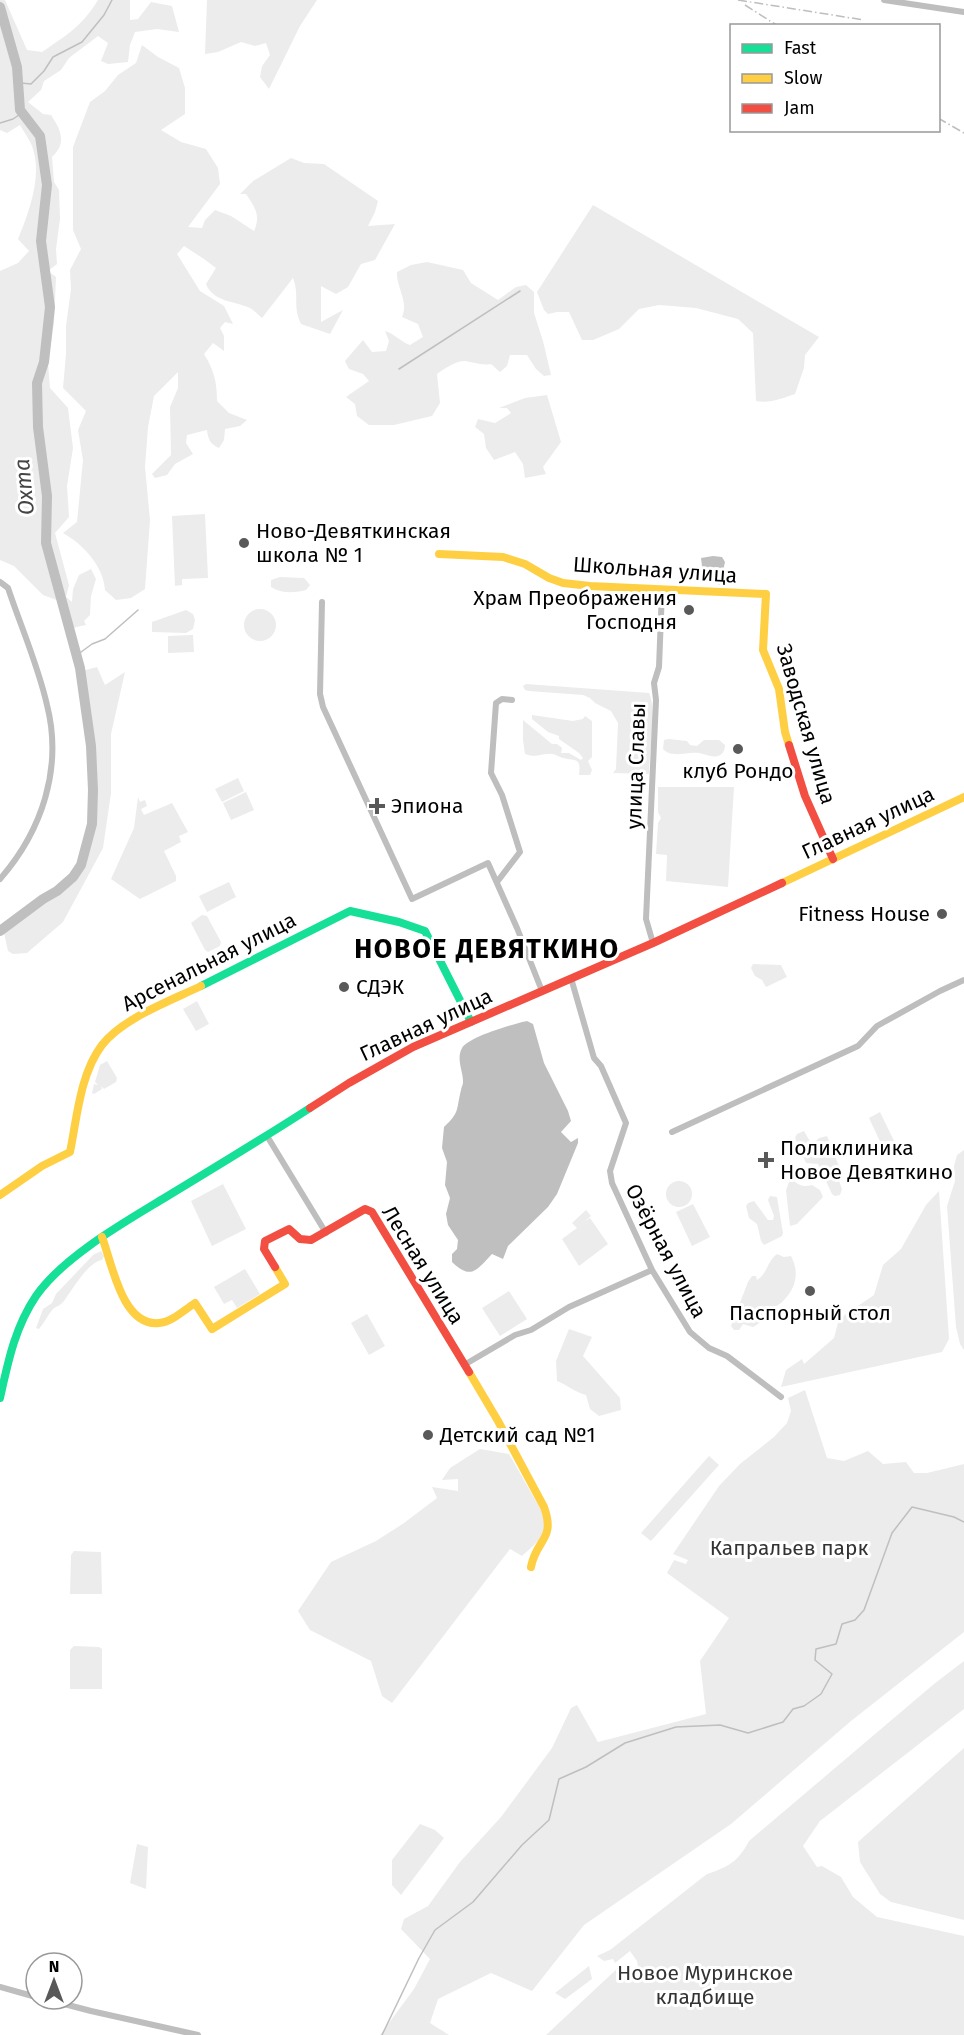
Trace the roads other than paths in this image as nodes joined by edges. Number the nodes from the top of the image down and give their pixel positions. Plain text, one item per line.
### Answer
1 (884, 0) edge
2 (964, 12) edge
3 (439, 554) dead end
4 (0, 582) edge
5 (662, 591) junction
6 (766, 594) joint
7 (322, 602) dead end
8 (512, 700) dead end
9 (964, 797) edge
10 (833, 859) junction
11 (0, 879) edge
12 (497, 882) junction
13 (653, 943) junction
14 (572, 978) junction
15 (964, 980) edge
16 (542, 991) junction
17 (471, 1022) junction
18 (672, 1132) dead end
19 (267, 1136) junction
20 (0, 1195) edge
21 (326, 1233) junction
22 (102, 1237) junction
23 (652, 1270) junction
24 (464, 1365) junction
25 (0, 1393) edge
26 (781, 1397) dead end
27 (531, 1567) dead end
28 (0, 1987) edge
29 (24, 1994) edge
30 (84, 2009) edge
31 (198, 2035) edge

1 - 2 street
3 - 5 street, Школьная улица
4 - 11 street
5 - 6 street, Школьная улица
5 - 13 street, улица Славы
6 - 10 street, Заводская улица
7 - 12 street
8 - 12 street
9 - 10 street, Главная улица
10 - 13 street, Главная улица
12 - 16 street
13 - 14 street, Главная улица
14 - 16 street, Главная улица
14 - 23 street, Озёрная улица
15 - 18 street
16 - 17 street, Главная улица
17 - 19 street, Главная улица
17 - 20 street, Арсенальная улица
19 - 21 street
19 - 22 street, Главная улица
21 - 22 street, Лесная улица
21 - 24 street, Лесная улица
22 - 25 street, Главная улица
23 - 24 street
23 - 26 street, Озёрная улица
24 - 27 street, Лесная улица
28 - 29 street
30 - 31 street

